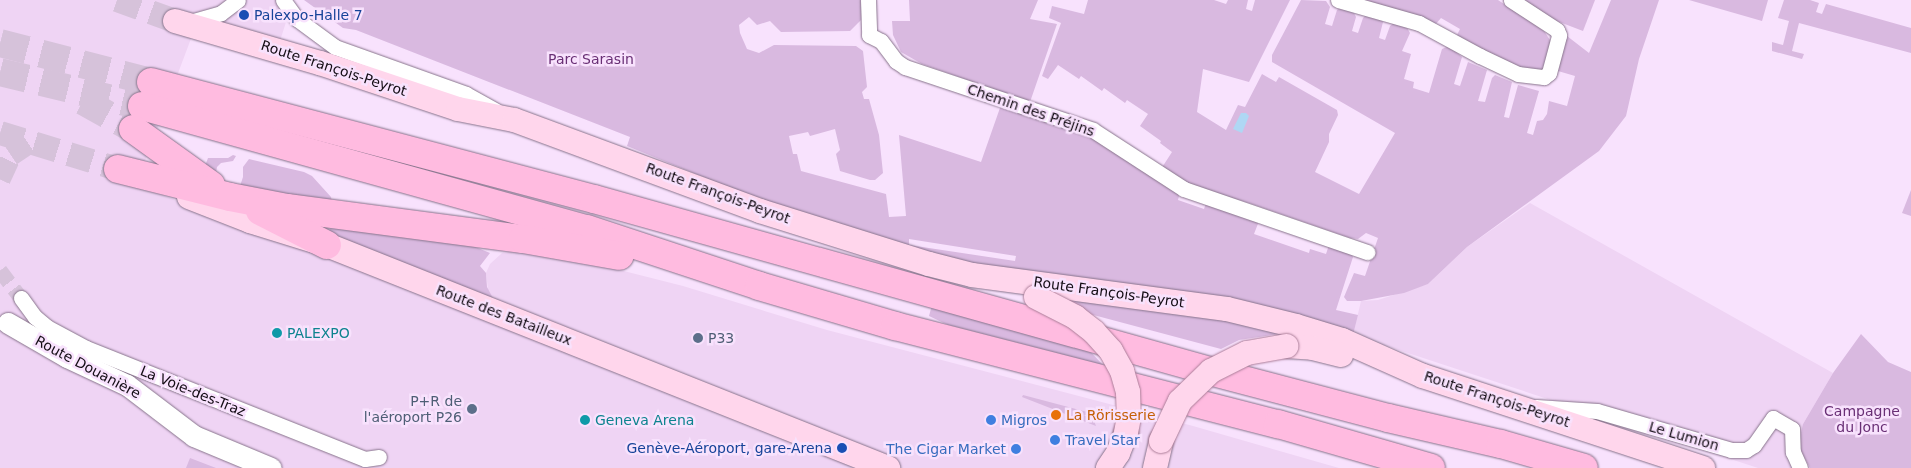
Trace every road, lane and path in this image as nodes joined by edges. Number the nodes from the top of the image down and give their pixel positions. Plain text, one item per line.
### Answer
1 (238, 0) edge
2 (283, 0) edge
3 (868, 0) edge
4 (1338, 0) edge
5 (1511, 0) edge
6 (179, 22) joint
7 (142, 106) junction
8 (514, 120) junction
9 (118, 169) joint
10 (230, 197) junction
11 (327, 245) junction
12 (1367, 252) dead end
13 (972, 275) junction
14 (759, 286) junction
15 (21, 298) tunnel mouth
16 (8, 323) dead end
17 (1423, 376) junction
18 (1518, 406) junction
19 (1388, 418) junction
20 (379, 457) dead end
21 (271, 468) edge
22 (888, 468) edge
23 (1108, 468) edge
24 (1155, 468) edge
25 (1430, 468) edge
26 (1528, 468) edge
27 (1584, 468) edge
28 (1703, 468) edge
29 (1800, 468) edge

1 - 6 street, Route François-Peyrot
2 - 8 street, Route François-Peyrot
3 - 12 street, Chemin des Préjins
4 - 5 street
6 - 8 main road, Route François-Peyrot
7 - 10 highway
7 - 14 highway
7 - 19 highway
8 - 13 main road, Route François-Peyrot
9 - 10 highway
9 - 11 main road, Route des Batailleux
10 - 11 highway
10 - 14 highway
11 - 22 main road, Route des Batailleux
13 - 17 main road, Route François-Peyrot
13 - 23 main road, bridge
14 - 25 highway
15 - 20 street, La Voie-des-Traz
16 - 21 street, Route Douanière
17 - 18 main road, Route François-Peyrot
17 - 24 main road, bridge
18 - 28 main road, Route François-Peyrot
18 - 29 street, Le Lumion
19 - 26 highway
19 - 27 highway

